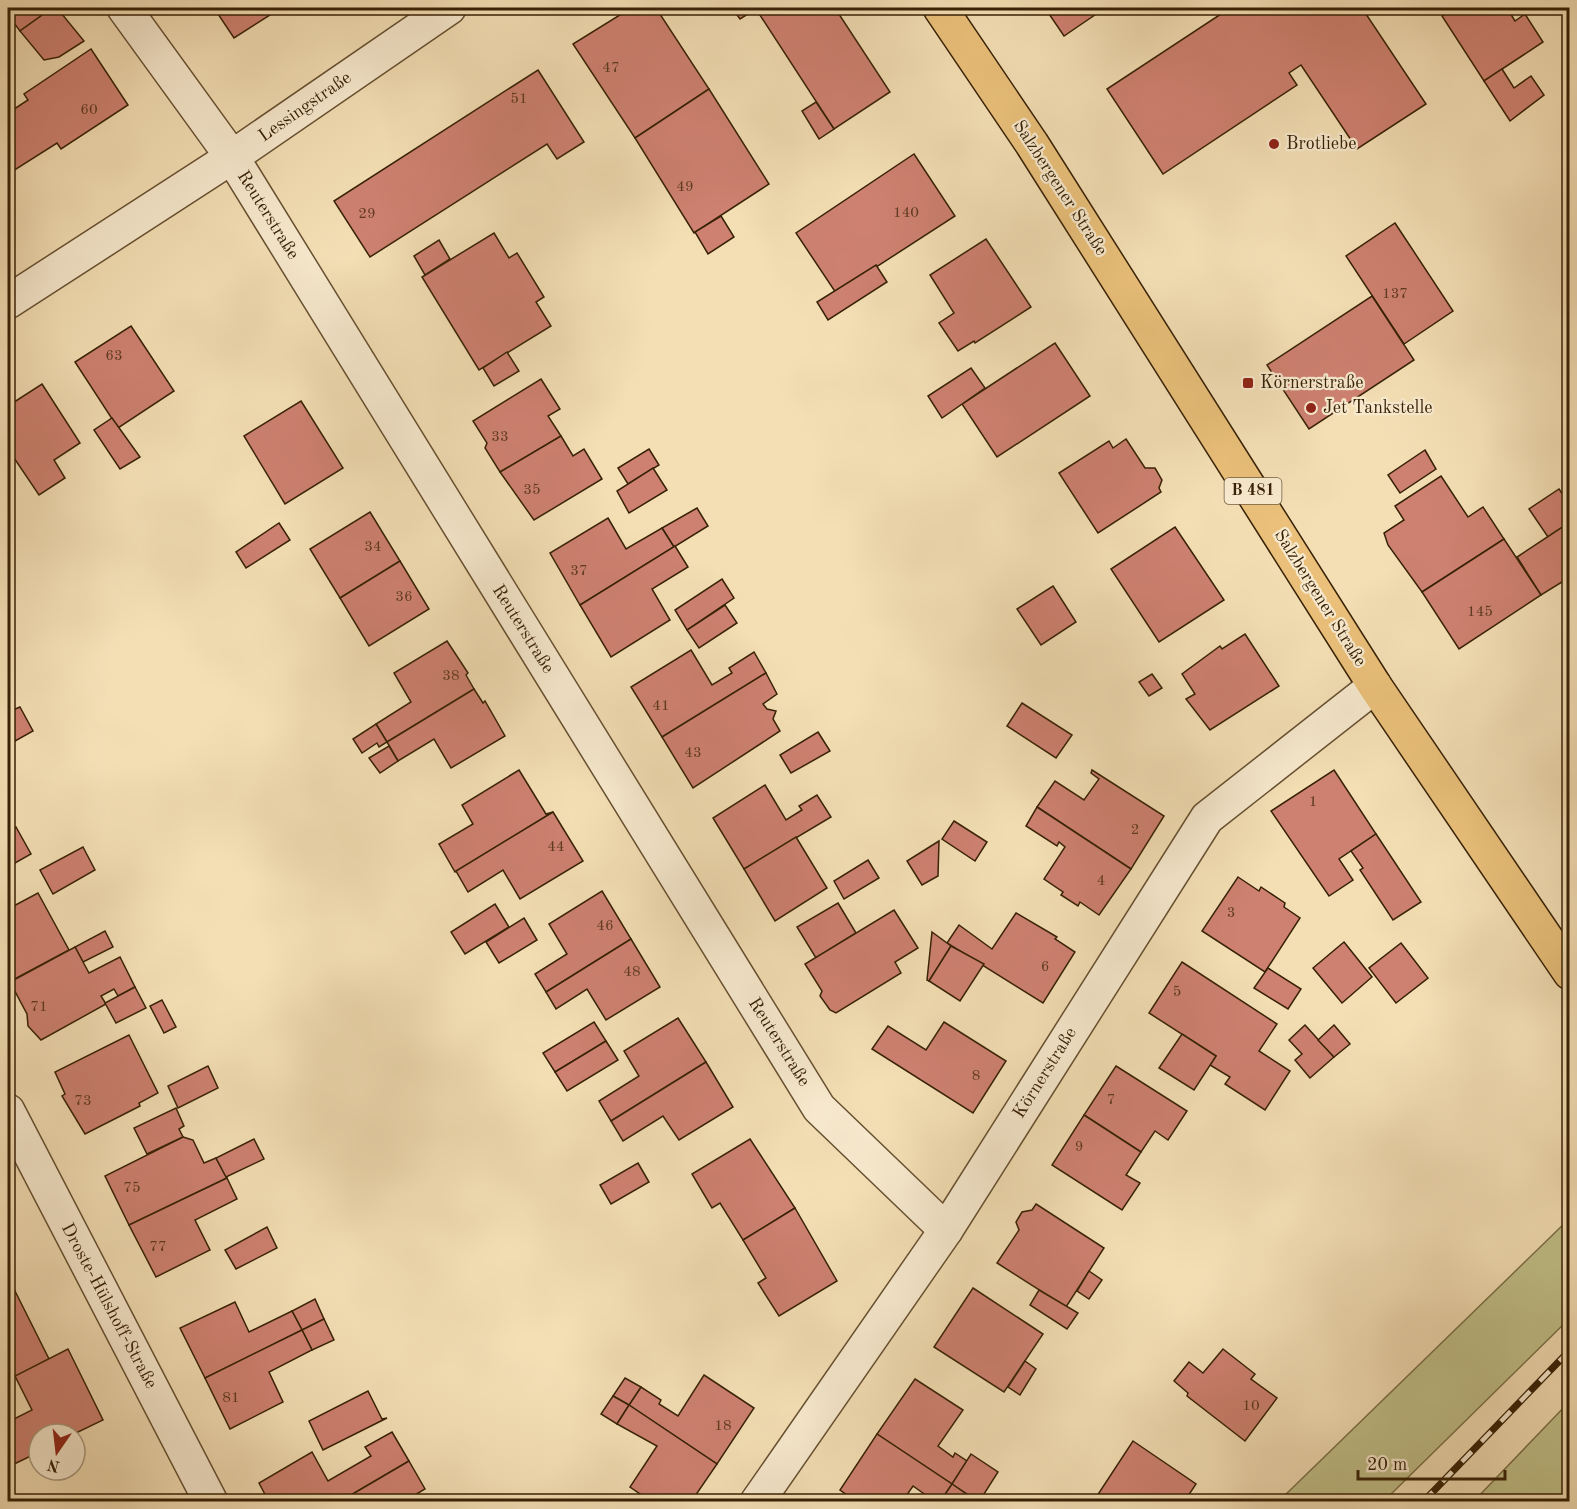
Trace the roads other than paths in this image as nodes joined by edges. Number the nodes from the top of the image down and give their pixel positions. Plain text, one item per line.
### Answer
1 (124, 8) edge
2 (449, 8) edge
3 (940, 8) edge
4 (232, 157) junction
5 (8, 302) edge
6 (1375, 686) junction
7 (1569, 973) edge
8 (8, 1111) edge
9 (946, 1230) junction
10 (212, 1502) edge
11 (757, 1502) edge

1 - 4 street, Reuterstraße
2 - 4 street, Lessingstraße
3 - 6 main road, Salzbergener Straße / B 481
4 - 5 street, Lessingstraße
4 - 9 street, Reuterstraße
6 - 7 main road, Salzbergener Straße / B 481
6 - 9 street, Körnerstraße
8 - 10 street, Droste-Hülshoff-Straße
9 - 11 street, Körnerstraße

